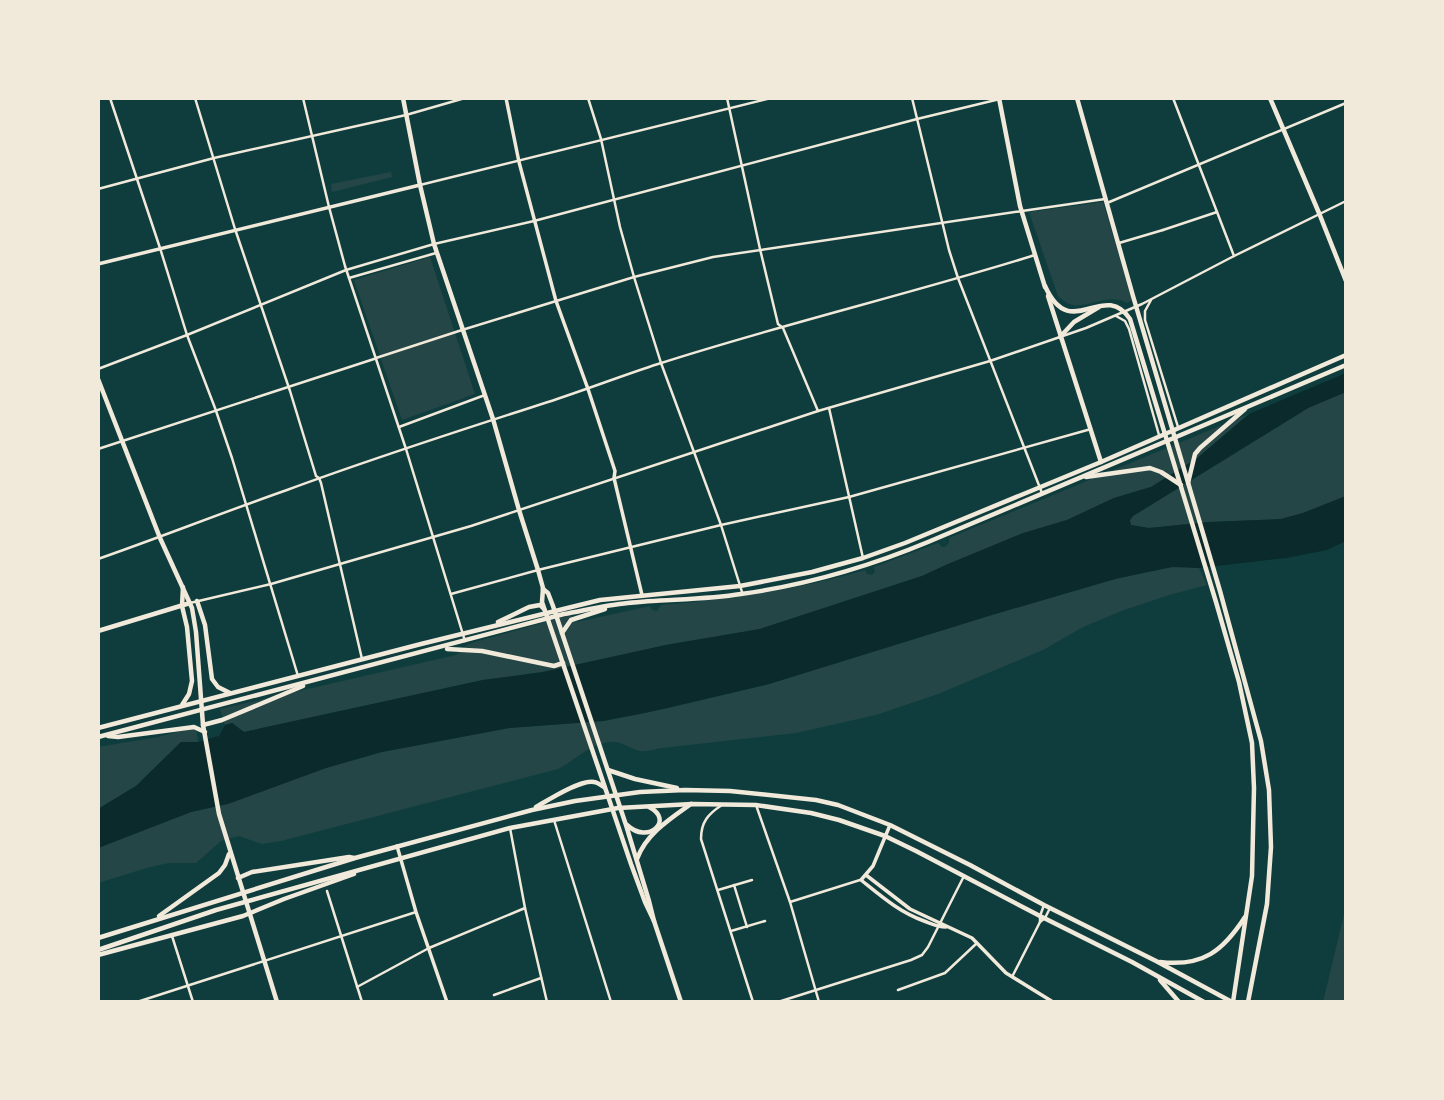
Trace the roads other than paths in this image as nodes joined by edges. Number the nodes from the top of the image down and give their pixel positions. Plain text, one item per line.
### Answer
1 (110, 98) edge
2 (195, 98) edge
3 (303, 98) edge
4 (403, 98) edge
5 (464, 98) edge
6 (506, 98) edge
7 (588, 98) edge
8 (727, 98) edge
9 (771, 98) edge
10 (912, 98) edge
11 (1001, 98) edge
12 (1077, 98) edge
13 (1174, 98) edge
14 (1270, 98) edge
15 (1346, 103) edge
16 (729, 108) junction
17 (406, 115) junction
18 (917, 119) junction
19 (1283, 130) junction
20 (311, 135) junction
21 (601, 139) junction
22 (214, 158) junction
23 (519, 162) junction
24 (741, 165) junction
25 (1199, 166) junction
26 (137, 179) junction
27 (420, 185) junction
28 (98, 189) edge
29 (614, 200) junction
30 (1346, 201) edge
31 (1106, 202) junction
32 (329, 207) junction
33 (1022, 211) junction
34 (1217, 212) junction
35 (1319, 213) junction
36 (534, 220) junction
37 (943, 223) junction
38 (236, 229) junction
39 (1118, 243) junction
40 (434, 244) junction
41 (160, 248) junction
42 (760, 249) junction
43 (437, 253) junction
44 (1035, 256) junction
45 (1234, 256) junction
46 (98, 264) edge
47 (346, 270) junction
48 (634, 276) junction
49 (349, 278) junction
50 (958, 278) junction
51 (1346, 281) edge
52 (1045, 285) junction
53 (1151, 300) junction
54 (556, 301) junction
55 (261, 304) junction
56 (1102, 305) junction
57 (1116, 316) junction
58 (783, 328) junction
59 (462, 330) junction
60 (187, 335) junction
61 (1060, 337) junction
62 (1346, 355) edge
63 (376, 358) junction
64 (990, 361) junction
65 (661, 363) junction
66 (1346, 365) edge
67 (98, 369) edge
68 (98, 379) edge
69 (289, 386) junction
70 (588, 389) junction
71 (485, 396) junction
72 (1250, 405) junction
73 (829, 408) junction
74 (216, 411) junction
75 (818, 411) junction
76 (493, 419) junction
77 (399, 427) junction
78 (1178, 427) junction
79 (1091, 429) junction
80 (1159, 436) junction
81 (122, 441) junction
82 (98, 449) edge
83 (406, 449) junction
84 (1024, 449) junction
85 (693, 452) junction
86 (1101, 462) junction
87 (319, 478) junction
88 (614, 478) junction
89 (1078, 478) junction
90 (1188, 483) junction
91 (1181, 485) junction
92 (1039, 486) junction
93 (1042, 494) junction
94 (849, 497) junction
95 (247, 504) junction
96 (519, 510) junction
97 (721, 525) junction
98 (160, 538) junction
99 (432, 538) junction
100 (630, 548) junction
101 (863, 558) junction
102 (98, 559) edge
103 (339, 565) junction
104 (538, 570) junction
105 (271, 584) junction
106 (740, 586) junction
107 (183, 587) junction
108 (543, 588) junction
109 (451, 594) junction
110 (742, 594) junction
111 (642, 595) junction
112 (197, 601) junction
113 (190, 603) junction
114 (614, 605) junction
115 (182, 606) junction
116 (545, 610) junction
117 (490, 626) junction
118 (98, 631) edge
119 (562, 633) junction
120 (463, 634) junction
121 (465, 641) junction
122 (439, 649) junction
123 (362, 659) junction
124 (563, 663) junction
125 (1238, 667) junction
126 (298, 676) junction
127 (312, 682) junction
128 (231, 694) junction
129 (182, 706) junction
130 (203, 725) junction
131 (98, 728) edge
132 (205, 732) junction
133 (99, 736) edge
134 (608, 770) junction
135 (605, 788) junction
136 (685, 790) junction
137 (692, 804) junction
138 (723, 804) junction
139 (756, 805) junction
140 (646, 806) junction
141 (532, 810) junction
142 (554, 820) junction
143 (626, 825) junction
144 (890, 825) junction
145 (510, 828) junction
146 (885, 836) junction
147 (397, 846) junction
148 (229, 852) junction
149 (355, 858) junction
150 (401, 859) junction
151 (637, 860) junction
152 (364, 869) junction
153 (866, 875) junction
154 (964, 876) junction
155 (238, 878) junction
156 (752, 880) dead end
157 (861, 880) junction
158 (734, 885) junction
159 (717, 890) junction
160 (327, 891) dead end
161 (790, 902) junction
162 (1044, 905) junction
163 (525, 908) junction
164 (1050, 908) junction
165 (249, 911) junction
166 (416, 912) junction
167 (1248, 914) junction
168 (1042, 919) junction
169 (154, 920) junction
170 (654, 921) junction
171 (765, 921) dead end
172 (939, 925) junction
173 (747, 927) junction
174 (730, 931) junction
175 (172, 936) junction
176 (341, 936) junction
177 (98, 938) edge
178 (977, 943) junction
179 (429, 948) junction
180 (98, 953) edge
181 (264, 961) junction
182 (1156, 961) junction
183 (1157, 977) junction
184 (541, 978) junction
185 (1012, 978) junction
186 (188, 986) junction
187 (357, 987) junction
188 (815, 989) junction
189 (898, 990) dead end
190 (494, 995) dead end
191 (278, 1001) edge
192 (137, 1002) edge
193 (192, 1002) edge
194 (362, 1002) edge
195 (447, 1002) edge
196 (547, 1002) edge
197 (611, 1002) edge
198 (681, 1002) edge
199 (753, 1002) edge
200 (778, 1002) edge
201 (819, 1002) edge
202 (1053, 1002) edge
203 (1179, 1002) edge
204 (1204, 1002) edge
205 (1233, 1002) edge
206 (1248, 1002) edge

1 - 26 street
2 - 22 street
3 - 20 street
4 - 17 main road
5 - 17 street
6 - 23 street
7 - 21 street
8 - 16 street
9 - 16 street
10 - 18 street
11 - 18 street
11 - 33 main road
12 - 31 main road
13 - 25 street
14 - 19 main road
15 - 19 street
16 - 21 street
16 - 24 street
17 - 20 street
17 - 27 main road
18 - 24 street
18 - 37 street
19 - 25 street
19 - 35 main road
20 - 22 street
20 - 32 street
21 - 23 street
21 - 29 street
22 - 26 street
22 - 38 street
23 - 27 street
23 - 36 street
24 - 29 street
24 - 42 street
25 - 31 street
25 - 34 street
26 - 28 street
26 - 41 street
27 - 32 street
27 - 40 main road
29 - 36 street
29 - 48 street
30 - 35 street
31 - 33 street
31 - 39 main road
32 - 38 street
32 - 47 street
33 - 37 street
33 - 44 main road
34 - 39 street
34 - 45 street
35 - 45 street
35 - 51 main road
36 - 40 street
36 - 54 street
37 - 42 street
37 - 50 street
38 - 41 street
38 - 55 street
39 - 90 main road
40 - 43 main road
40 - 47 street
41 - 46 street
41 - 60 street
42 - 48 street
42 - 58 street
43 - 49 street
43 - 59 main road
44 - 50 street
44 - 52 main road
45 - 53 street
47 - 49 street
47 - 55 street
48 - 54 street
48 - 65 street
49 - 63 street
50 - 58 street
50 - 64 street
52 - 56 main road
52 - 61 main road
53 - 57 street
53 - 78 street
54 - 59 street
54 - 70 street
55 - 60 street
55 - 69 street
56 - 61 main road
56 - 91 main road
57 - 61 street
57 - 80 street
58 - 65 street
58 - 75 street
59 - 63 street
59 - 71 main road
60 - 67 street
60 - 74 street
61 - 64 street
61 - 79 main road
62 - 78 main road
63 - 69 street
63 - 77 street
64 - 73 street
64 - 84 street
65 - 70 street
65 - 85 street
66 - 72 main road
68 - 81 main road
69 - 74 street
69 - 87 street
70 - 76 street
70 - 88 street
71 - 76 main road
71 - 77 street
72 - 89 main road
72 - 90 main road
73 - 75 street
73 - 94 street
74 - 81 street
74 - 95 street
75 - 85 street
76 - 83 street
76 - 96 main road
77 - 83 street
78 - 80 main road
79 - 84 street
79 - 86 main road
80 - 86 main road
81 - 82 street
81 - 98 main road
83 - 87 street
83 - 99 street
84 - 92 street
84 - 94 street
85 - 88 street
85 - 97 street
86 - 92 main road
87 - 95 street
87 - 103 street
88 - 96 street
88 - 100 street
89 - 91 main road
89 - 93 main road
90 - 125 main road
91 - 125 main road
92 - 93 street
92 - 101 main road
93 - 110 main road
94 - 97 street
94 - 101 street
95 - 98 street
95 - 105 street
96 - 99 street
96 - 104 main road
97 - 100 street
97 - 106 street
98 - 102 street
98 - 107 main road
99 - 103 street
99 - 109 street
100 - 104 street
100 - 111 street
101 - 106 main road
103 - 105 street
103 - 123 street
104 - 108 main road
104 - 109 street
105 - 112 street
105 - 126 street
106 - 110 street
106 - 111 main road
107 - 113 main road
107 - 115 main road
108 - 116 main road
108 - 119 main road
109 - 120 street
110 - 114 main road
111 - 117 main road
112 - 113 street
112 - 128 main road
113 - 115 main road
113 - 130 main road
114 - 119 main road
114 - 121 main road
115 - 118 main road
115 - 129 main road
116 - 117 main road
116 - 124 main road
117 - 120 main road
119 - 134 main road
120 - 121 street
120 - 123 main road
121 - 122 main road
122 - 124 main road
122 - 127 main road
123 - 126 main road
124 - 135 main road
125 - 167 main road
125 - 206 main road
126 - 128 main road
127 - 130 main road
127 - 133 main road
128 - 129 main road
129 - 131 main road
130 - 132 main road
132 - 133 main road
132 - 148 main road
134 - 136 main road
134 - 143 main road
135 - 141 main road
135 - 170 main road
136 - 141 main road
136 - 144 main road
137 - 138 main road
137 - 140 main road
137 - 151 main road
138 - 139 main road
138 - 159 street
139 - 146 main road
139 - 161 street
140 - 142 main road
140 - 143 main road
141 - 147 main road
142 - 145 main road
142 - 197 street
143 - 151 main road
144 - 146 street
144 - 162 main road
145 - 150 main road
145 - 163 street
146 - 153 street
146 - 154 main road
147 - 149 main road
147 - 150 street
148 - 155 main road
148 - 169 main road
149 - 155 main road
149 - 169 main road
150 - 152 main road
150 - 166 street
151 - 170 main road
152 - 165 main road
152 - 180 main road
153 - 157 street
153 - 172 street
154 - 168 main road
154 - 172 street
155 - 165 main road
156 - 158 street
157 - 161 street
157 - 172 street
158 - 159 street
158 - 173 street
159 - 174 street
160 - 176 street
161 - 188 street
162 - 164 main road
162 - 168 street
163 - 179 street
163 - 184 street
164 - 168 street
164 - 182 main road
165 - 175 main road
165 - 181 main road
166 - 176 street
166 - 179 street
167 - 182 main road
167 - 205 main road
168 - 183 main road
168 - 185 street
169 - 177 main road
170 - 198 main road
171 - 173 street
172 - 178 street
172 - 188 street
173 - 174 street
174 - 199 street
175 - 180 main road
175 - 186 street
176 - 181 street
176 - 187 street
178 - 185 street
178 - 189 street
179 - 187 street
179 - 195 street
181 - 186 street
181 - 191 main road
182 - 205 main road
183 - 203 main road
183 - 204 main road
184 - 190 street
184 - 196 street
185 - 202 street
186 - 192 street
186 - 193 street
187 - 194 street
188 - 200 street
188 - 201 street

